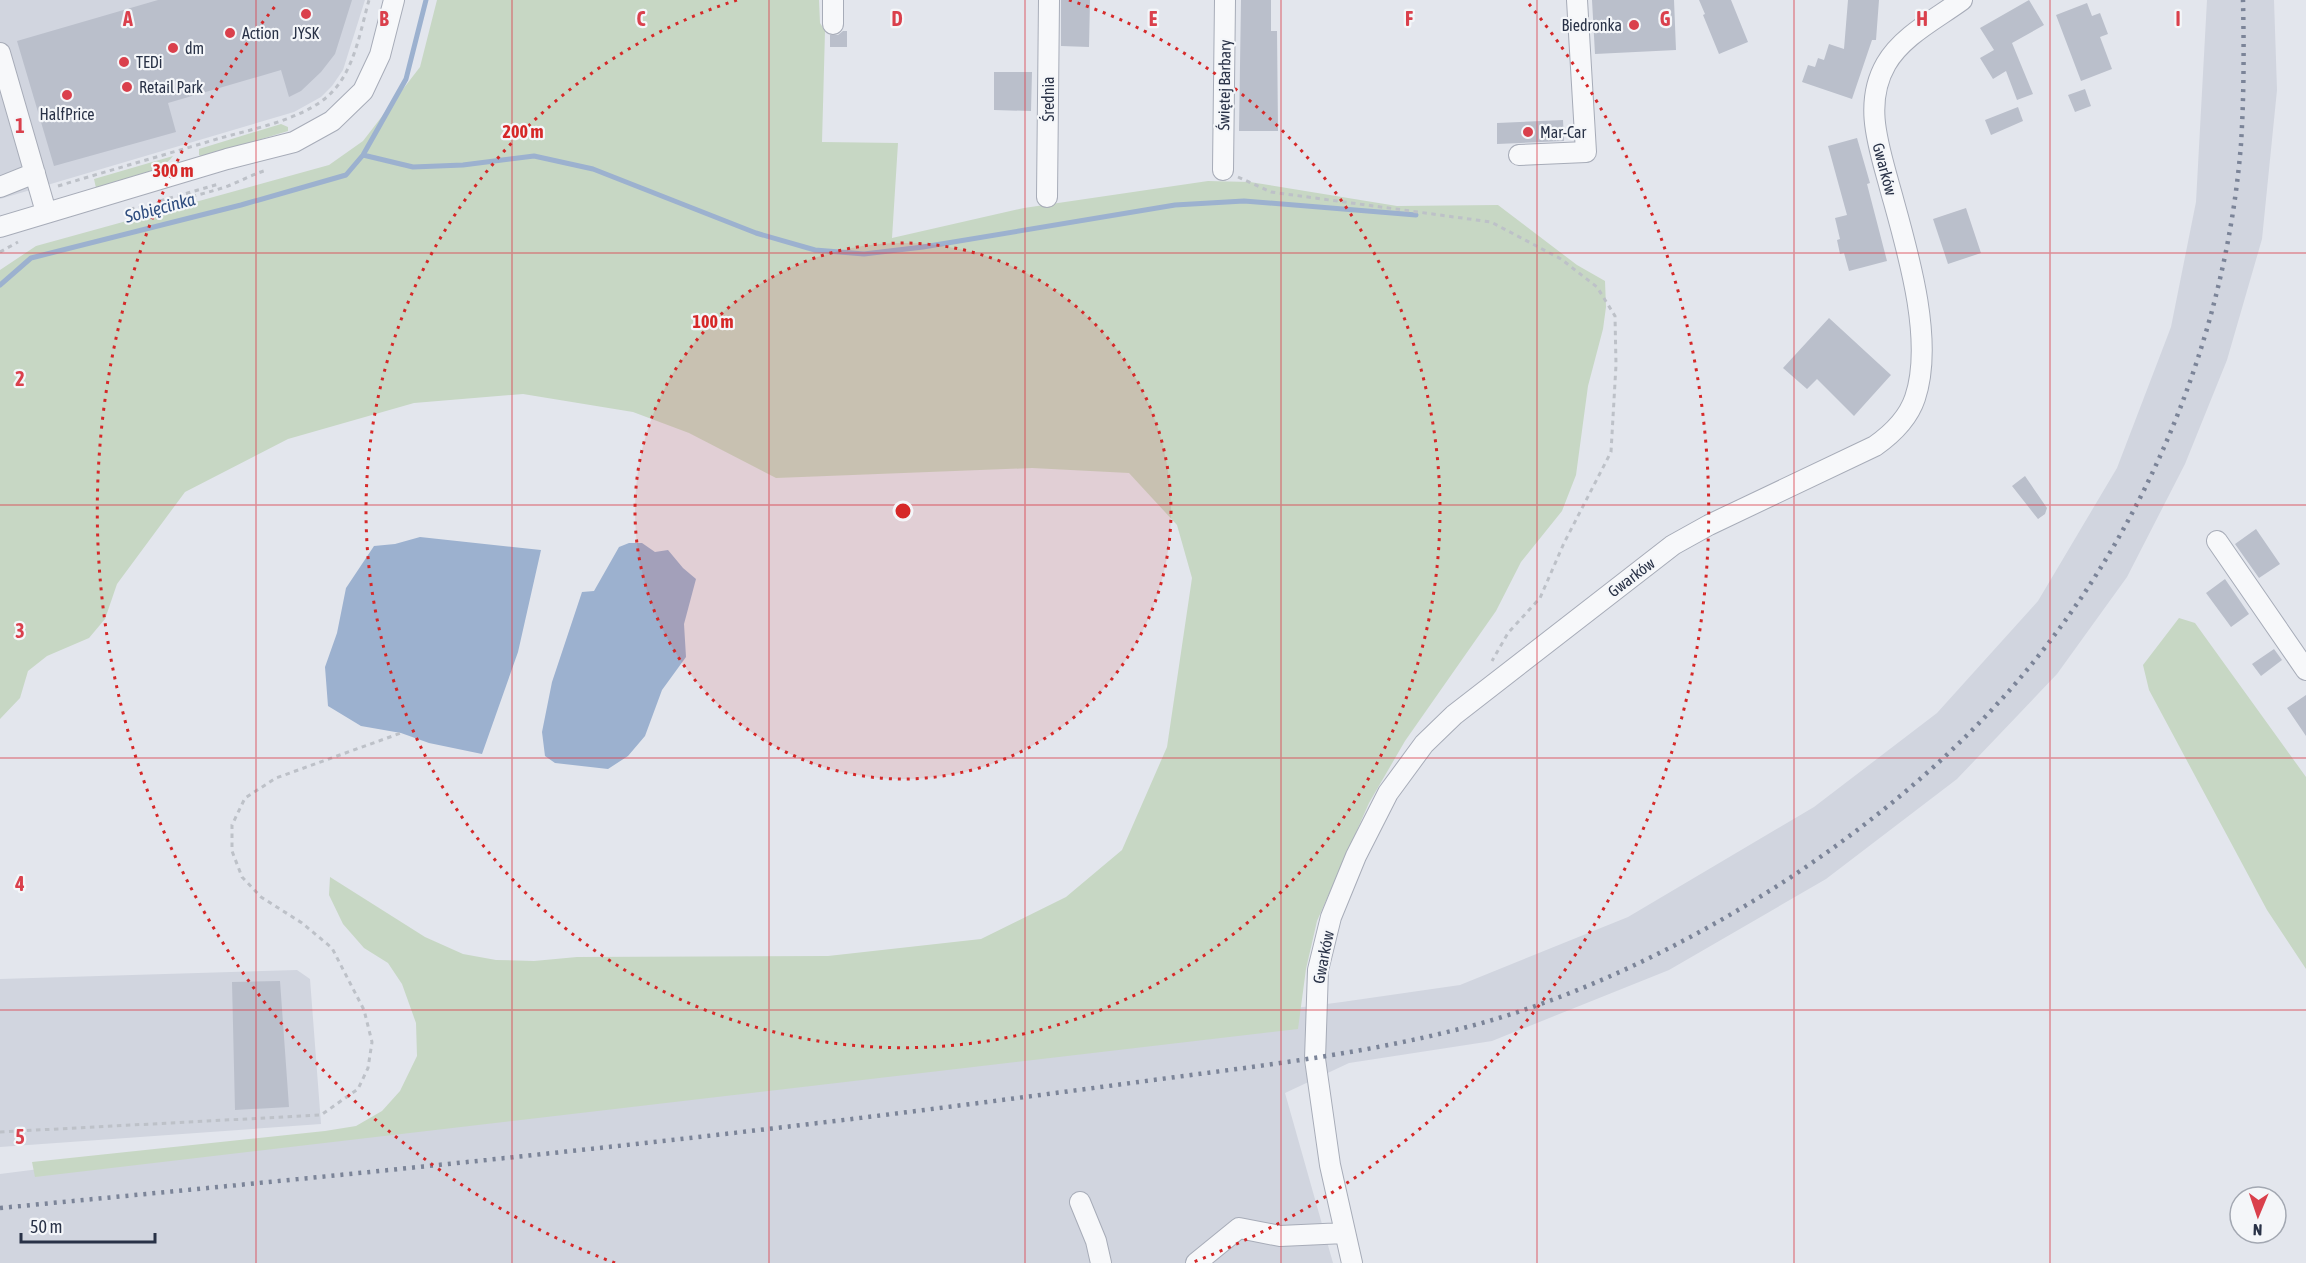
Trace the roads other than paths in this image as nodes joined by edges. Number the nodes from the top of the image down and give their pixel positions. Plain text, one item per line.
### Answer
1 (394, 0) edge
2 (833, 0) edge
3 (1049, 0) edge
4 (1225, 0) edge
5 (1577, 0) edge
6 (1962, 0) edge
7 (833, 24) dead end
8 (0, 53) edge
9 (1520, 155) dead end
10 (1223, 170) road end
11 (37, 183) junction
12 (0, 187) edge
13 (1047, 197) dead end
14 (46, 212) junction
15 (0, 227) edge
16 (2217, 541) dead end
17 (2306, 670) edge
18 (1080, 1202) dead end
19 (1345, 1233) junction
20 (1101, 1263) edge
21 (1196, 1263) edge
22 (1352, 1263) edge

1 - 14 street
2 - 7 street
3 - 13 street, Średnia
4 - 10 street, Świętej Barbary
5 - 9 street
6 - 19 street, Gwarków
8 - 11 street
11 - 12 street
11 - 14 street
14 - 15 street
16 - 17 street
18 - 20 street
19 - 21 street
19 - 22 street, Gwarków

